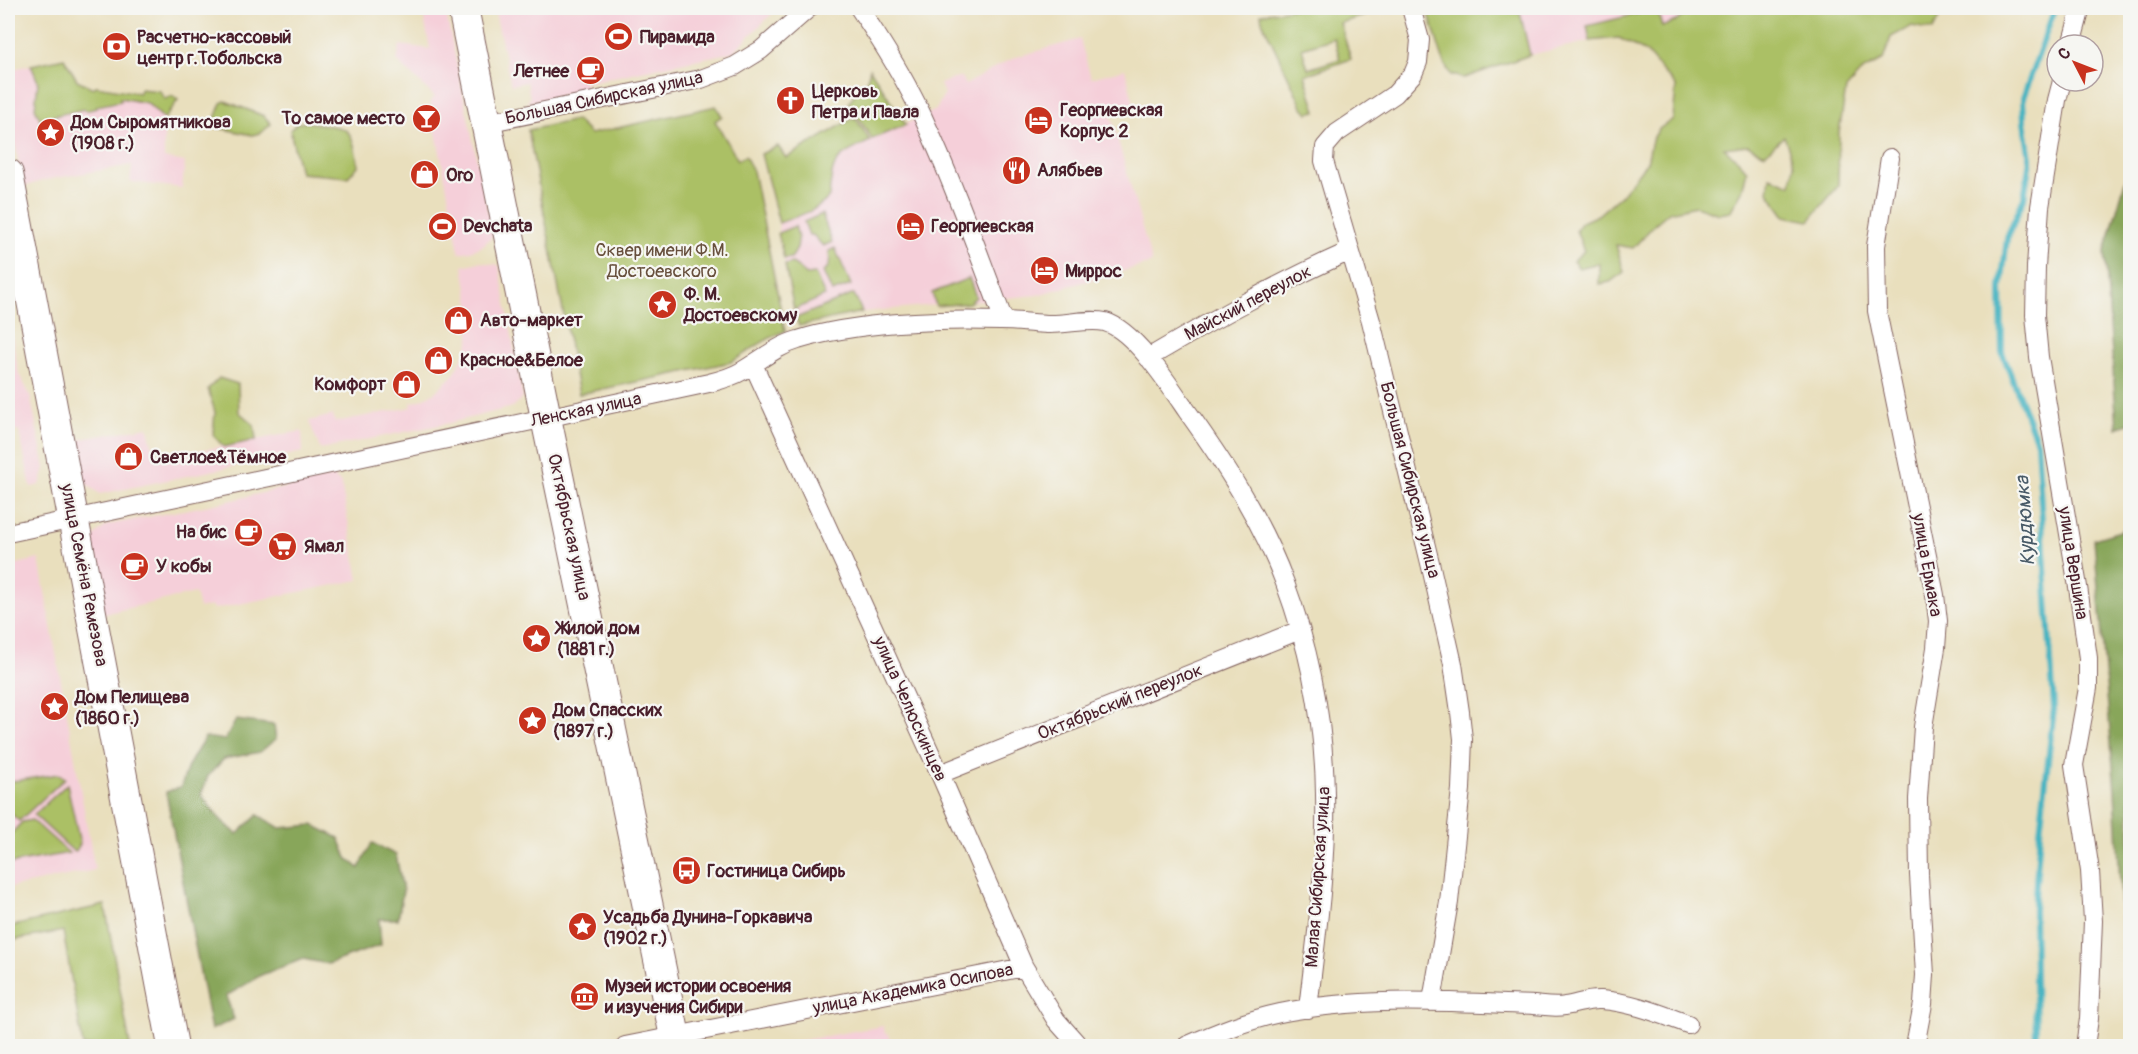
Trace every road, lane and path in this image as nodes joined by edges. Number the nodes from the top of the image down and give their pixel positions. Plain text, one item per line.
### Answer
1 (463, 8) edge
2 (809, 8) edge
3 (859, 8) edge
4 (1411, 8) edge
5 (2081, 8) edge
6 (2074, 33) edge
7 (2059, 93) edge
8 (486, 123) junction
9 (1890, 158) dead end
10 (8, 174) edge
11 (1350, 251) junction
12 (1004, 321) junction
13 (1148, 358) junction
14 (753, 364) junction
15 (546, 418) junction
16 (74, 519) junction
17 (8, 533) edge
18 (1299, 630) junction
19 (940, 774) junction
20 (1024, 967) junction
21 (1432, 1001) junction
22 (1308, 1009) junction
23 (1688, 1024) dead end
24 (676, 1042) edge
25 (173, 1047) edge
26 (625, 1047) edge
27 (1079, 1047) edge
28 (1186, 1047) edge
29 (1915, 1047) edge
30 (2085, 1047) edge

1 - 8 main road, Октябрьская улица
2 - 8 street, Большая Сибирская улица
3 - 12 street
4 - 11 street, Большая Сибирская улица
5 - 6 street
7 - 30 street, улица Вершина
8 - 15 main road, Октябрьская улица
9 - 29 street, улица Ермака
10 - 16 main road, улица Семёна Ремезова
11 - 13 street, Майский переулок
11 - 21 street, Большая Сибирская улица
12 - 13 street, Ленская улица
12 - 14 street, Ленская улица
13 - 18 street, Малая Сибирская улица
14 - 15 street, Ленская улица
14 - 19 street, улица Челюскинцев
15 - 16 street, Ленская улица
15 - 24 main road, Октябрьская улица
16 - 17 street, Ленская улица
16 - 25 main road, улица Семёна Ремезова
18 - 19 street, Октябрьский переулок
18 - 22 street, Малая Сибирская улица
19 - 20 street, улица Челюскинцев
20 - 24 street, улица Академика Осипова
20 - 27 street, улица Челюскинцев
21 - 22 street
21 - 23 street
22 - 28 street
24 - 26 street, улица Академика Осипова

